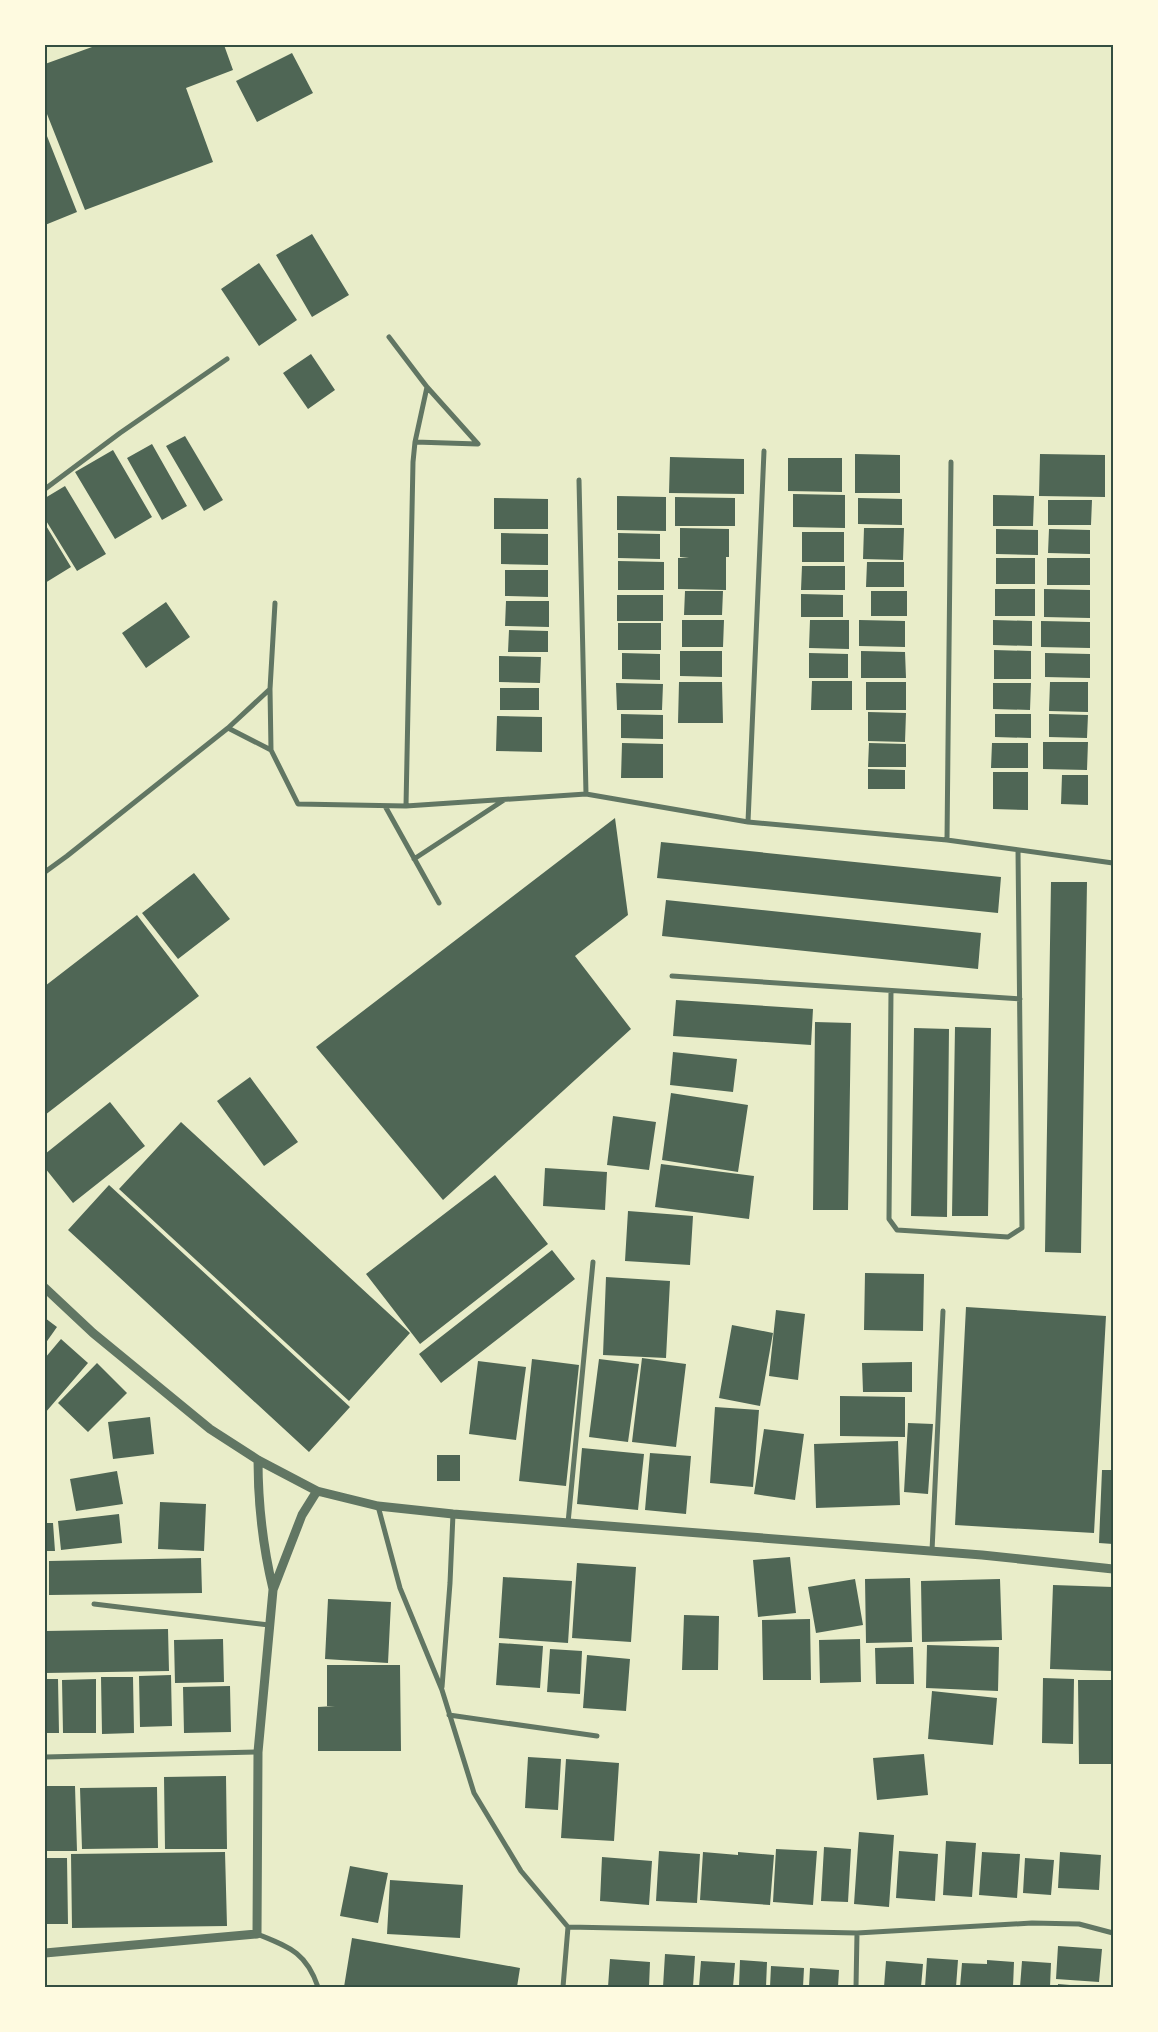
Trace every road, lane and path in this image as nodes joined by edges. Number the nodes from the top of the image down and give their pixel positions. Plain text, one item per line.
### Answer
1 (389, 337) dead end
2 (227, 359) dead end
3 (427, 387) junction
4 (415, 442) junction
5 (764, 451) dead end
6 (952, 462) dead end
7 (579, 480) dead end
8 (45, 489) edge
9 (275, 603) dead end
10 (270, 689) junction
11 (228, 728) junction
12 (271, 750) junction
13 (586, 794) junction
14 (504, 799) junction
15 (385, 806) junction
16 (406, 806) junction
17 (748, 822) junction
18 (947, 840) junction
19 (1018, 850) junction
20 (414, 859) junction
21 (1113, 863) edge
22 (45, 872) edge
23 (439, 903) dead end
24 (672, 976) dead end
25 (891, 991) junction
26 (1020, 999) junction
27 (593, 1262) dead end
28 (45, 1288) edge
29 (943, 1311) dead end
30 (258, 1460) junction
31 (317, 1490) junction
32 (378, 1506) junction
33 (453, 1514) junction
34 (568, 1523) junction
35 (932, 1551) junction
36 (1113, 1569) edge
37 (273, 1590) junction
38 (94, 1604) dead end
39 (269, 1625) junction
40 (442, 1690) junction
41 (449, 1715) junction
42 (598, 1736) dead end
43 (258, 1752) junction
44 (45, 1757) edge
45 (568, 1927) junction
46 (1113, 1933) edge
47 (257, 1934) junction
48 (857, 1934) junction
49 (45, 1953) edge
50 (318, 1987) edge
51 (563, 1987) edge
52 (856, 1987) edge

1 - 3 street
2 - 8 street
3 - 4 street
3 - 4 street
4 - 16 street
5 - 17 street
6 - 18 street
7 - 13 street
9 - 10 street
10 - 11 street
10 - 12 street
11 - 12 street
11 - 22 street
12 - 15 street
13 - 14 street
13 - 17 street
14 - 16 street
14 - 20 street
15 - 16 street
15 - 20 street
17 - 18 street
18 - 19 street
19 - 21 street
19 - 26 street
20 - 23 street
24 - 25 street
25 - 26 street
25 - 26 street
27 - 34 street
28 - 30 street
29 - 35 street
30 - 31 street
30 - 37 street
31 - 32 street
31 - 37 street
32 - 33 street
32 - 40 street
33 - 34 street
33 - 40 street
34 - 35 street
35 - 36 street
37 - 39 street
38 - 39 street
39 - 43 street
40 - 41 street
41 - 42 street
41 - 45 street
43 - 44 street
43 - 47 street
45 - 48 street
45 - 51 street
46 - 48 street
47 - 49 street
47 - 50 street
48 - 52 street

